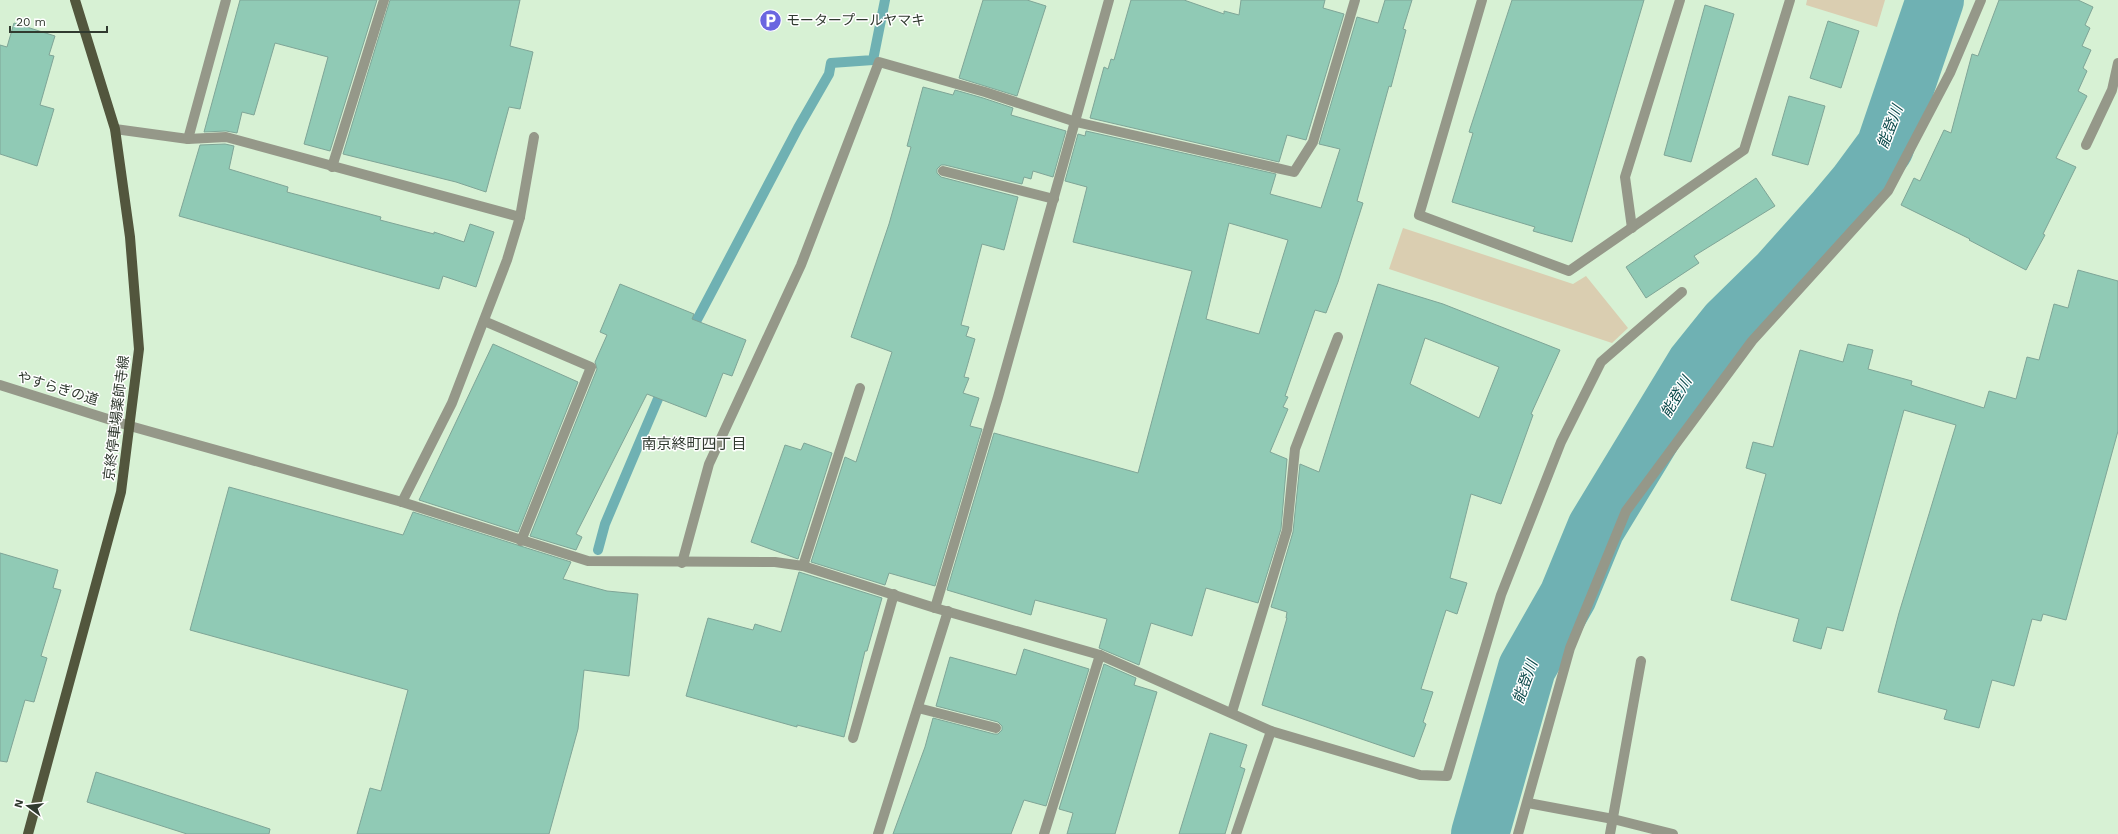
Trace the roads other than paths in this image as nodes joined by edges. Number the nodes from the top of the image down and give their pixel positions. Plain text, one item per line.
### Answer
1 (75, 0) edge
2 (226, 0) edge
3 (384, 0) edge
4 (1109, 0) edge
5 (1355, 0) edge
6 (1482, 0) edge
7 (1680, 0) edge
8 (1790, 0) edge
9 (1981, 0) edge
10 (2118, 63) edge
11 (1076, 122) junction
12 (115, 129) junction
13 (534, 138) dead end
14 (188, 139) junction
15 (2086, 145) dead end
16 (332, 167) junction
17 (942, 171) dead end
18 (1054, 199) junction
19 (520, 217) junction
20 (1632, 228) junction
21 (1682, 292) dead end
22 (484, 321) junction
23 (1338, 337) dead end
24 (0, 385) edge
25 (860, 388) dead end
26 (130, 426) junction
27 (402, 502) junction
28 (521, 541) junction
29 (682, 563) junction
30 (803, 566) junction
31 (894, 594) junction
32 (935, 608) junction
33 (948, 611) junction
34 (1100, 655) junction
35 (1641, 661) dead end
36 (918, 708) junction
37 (1232, 712) junction
38 (996, 728) dead end
39 (1271, 731) junction
40 (853, 738) dead end
41 (1528, 803) junction
42 (1613, 819) junction
43 (28, 834) edge
44 (878, 834) edge
45 (1044, 834) edge
46 (1236, 834) edge
47 (1518, 834) edge
48 (1610, 834) edge
49 (1673, 834) edge

1 - 12 main road, 京終停車場薬師寺線
2 - 14 street
3 - 16 street
4 - 11 street
5 - 11 street
6 - 20 street
7 - 20 street
8 - 20 street
9 - 41 street
10 - 15 street
11 - 18 street
11 - 29 street
12 - 14 street
12 - 26 main road, 京終停車場薬師寺線
13 - 19 street
14 - 16 street
16 - 19 street
17 - 18 street
18 - 32 street
19 - 22 street
21 - 39 street, やすらぎの道
22 - 27 street
22 - 28 street
23 - 37 street
24 - 26 street, やすらぎの道
25 - 30 street
26 - 27 street, やすらぎの道
26 - 43 main road, 京終停車場薬師寺線
27 - 28 street, やすらぎの道
28 - 29 street, やすらぎの道
29 - 30 street, やすらぎの道
30 - 31 street, やすらぎの道
31 - 32 street, やすらぎの道
31 - 40 street
32 - 33 street, やすらぎの道
33 - 34 street, やすらぎの道
33 - 36 street
34 - 37 street, やすらぎの道
34 - 45 street
35 - 42 street
36 - 38 street
36 - 44 street
37 - 39 street, やすらぎの道
39 - 46 street
41 - 42 street
41 - 47 street
42 - 48 street
42 - 49 street

